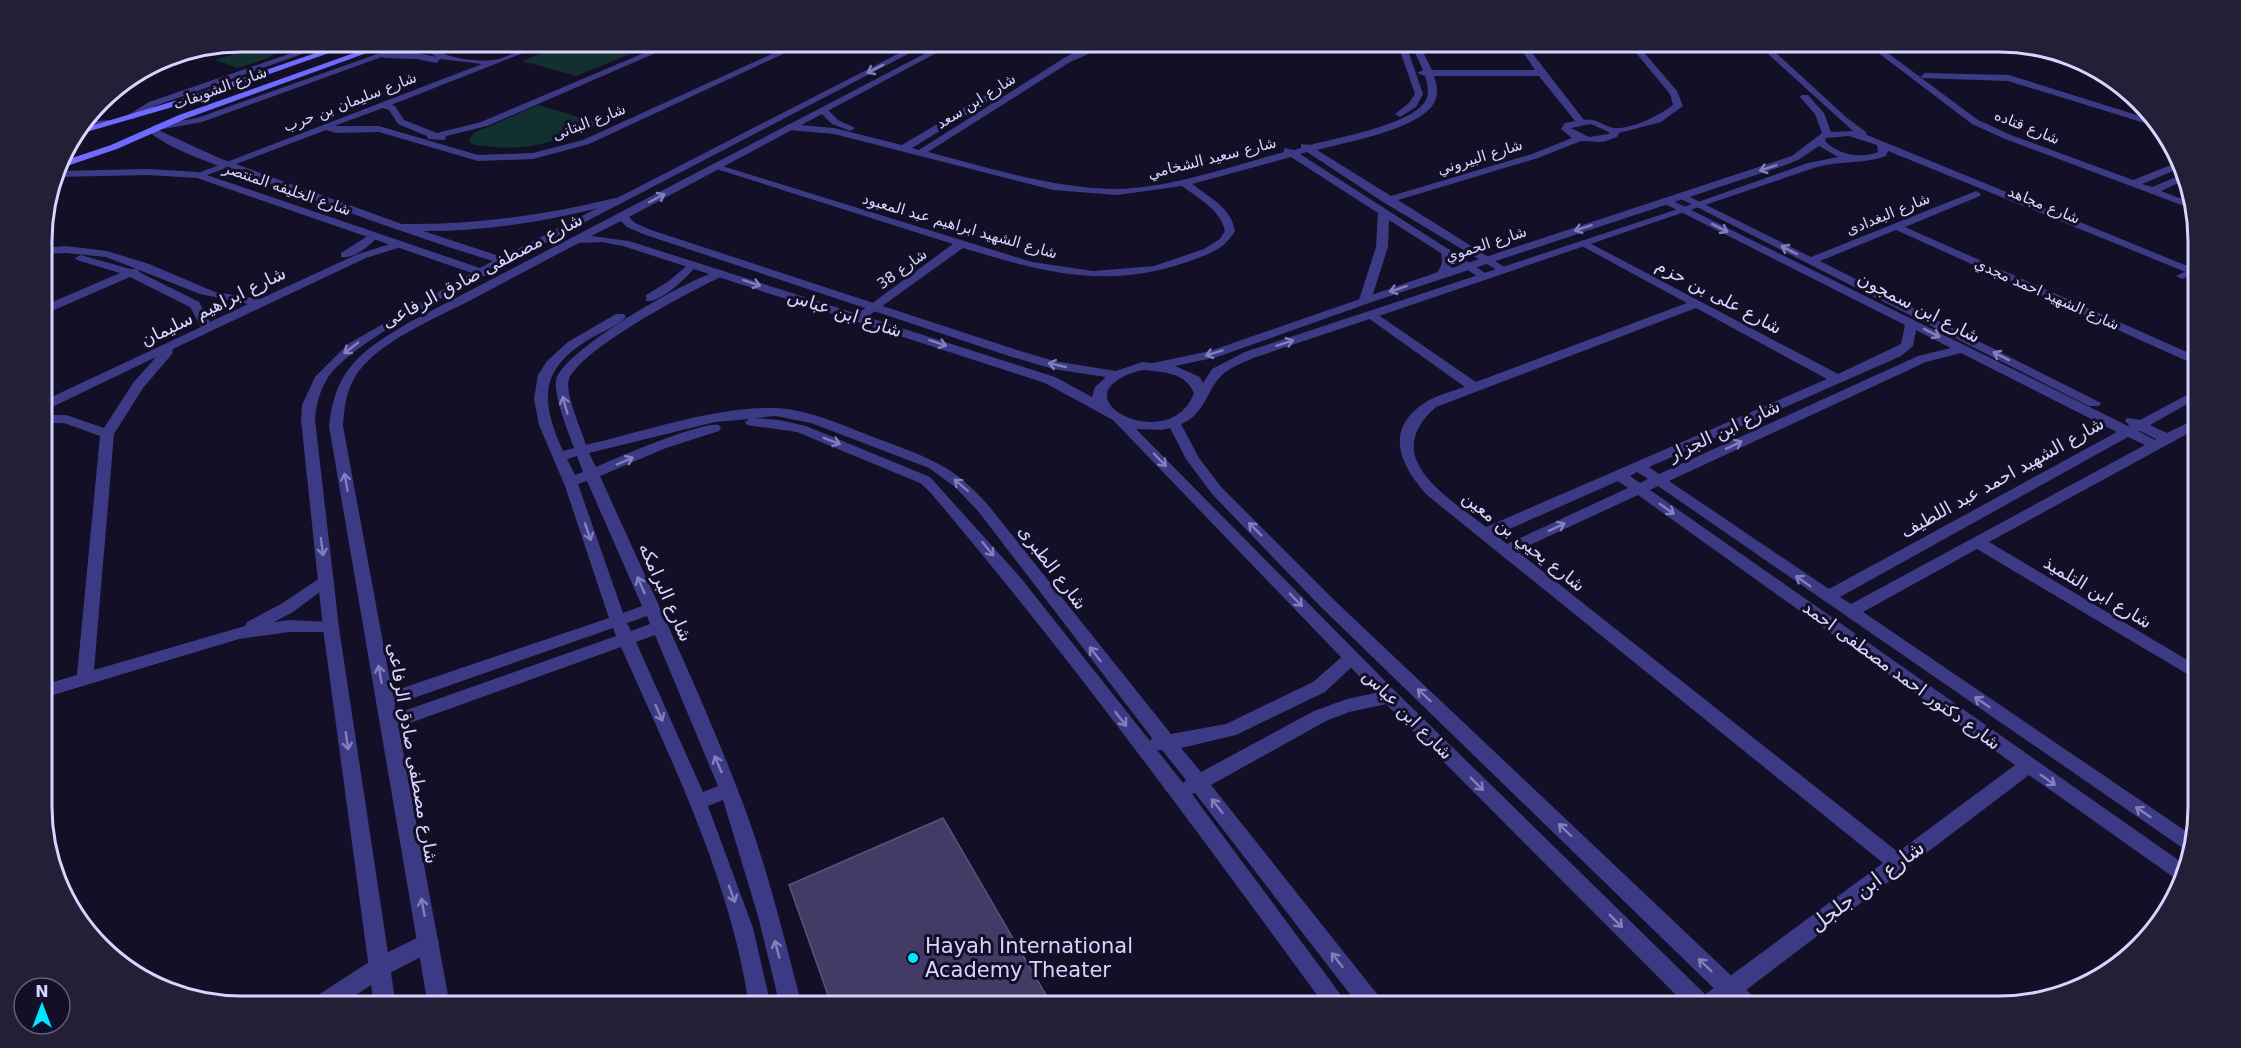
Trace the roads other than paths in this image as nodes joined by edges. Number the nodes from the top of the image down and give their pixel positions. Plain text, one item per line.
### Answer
1 (305, 52) edge
2 (326, 52) edge
3 (365, 52) edge
4 (393, 52) edge
5 (430, 52) edge
6 (521, 52) edge
7 (531, 52) edge
8 (653, 52) edge
9 (772, 52) edge
10 (783, 52) edge
11 (906, 52) edge
12 (934, 52) edge
13 (1066, 52) edge
14 (1082, 52) edge
15 (1405, 52) edge
16 (1419, 52) edge
17 (1527, 52) edge
18 (1639, 52) edge
19 (1756, 52) edge
20 (1770, 52) edge
21 (1881, 52) edge
22 (1894, 52) edge
23 (384, 55) junction
24 (501, 60) junction
25 (1413, 73) junction
26 (1430, 73) junction
27 (1540, 73) junction
28 (1925, 76) junction
29 (451, 79) junction
30 (388, 106) junction
31 (823, 110) junction
32 (130, 117) junction
33 (635, 118) junction
34 (2144, 120) edge
35 (1580, 121) junction
36 (108, 123) junction
37 (93, 124) edge
38 (484, 124) junction
39 (789, 127) junction
40 (155, 128) junction
41 (89, 129) edge
42 (332, 129) junction
43 (1614, 131) junction
44 (435, 135) junction
45 (1580, 138) junction
46 (1823, 138) junction
47 (420, 141) junction
48 (455, 142) junction
49 (1877, 142) junction
50 (907, 146) junction
51 (1304, 146) junction
52 (441, 148) junction
53 (924, 150) junction
54 (1288, 151) junction
55 (1878, 156) junction
56 (1855, 157) junction
57 (70, 161) edge
58 (233, 166) junction
59 (715, 167) junction
60 (2173, 168) edge
61 (65, 174) edge
62 (198, 176) junction
63 (212, 179) junction
64 (2178, 180) edge
65 (2138, 182) junction
66 (1184, 183) junction
67 (2157, 189) junction
68 (1976, 194) junction
69 (2183, 196) edge
70 (1682, 197) junction
71 (615, 201) junction
72 (1667, 201) junction
73 (2184, 202) edge
74 (1385, 205) junction
75 (1699, 205) junction
76 (1685, 210) junction
77 (622, 216) junction
78 (398, 227) junction
79 (1897, 227) junction
80 (374, 235) junction
81 (574, 240) junction
82 (1584, 243) junction
83 (400, 244) junction
84 (962, 244) junction
85 (1444, 250) junction
86 (53, 251) edge
87 (53, 259) edge
88 (503, 260) junction
89 (1485, 260) junction
90 (1811, 261) junction
91 (692, 264) junction
92 (146, 266) junction
93 (523, 266) junction
94 (1468, 266) junction
95 (1502, 270) junction
96 (481, 272) junction
97 (2188, 272) edge
98 (2188, 272) edge
99 (129, 273) junction
100 (721, 273) junction
101 (1443, 274) junction
102 (1484, 276) junction
103 (500, 278) junction
104 (192, 286) junction
105 (174, 294) junction
106 (246, 300) junction
107 (1365, 300) junction
108 (263, 303) junction
109 (1696, 304) junction
110 (53, 306) edge
111 (874, 308) junction
112 (1370, 315) junction
113 (860, 318) junction
114 (1911, 323) junction
115 (206, 325) junction
116 (172, 346) junction
117 (1962, 349) junction
118 (2188, 358) edge
119 (1158, 366) junction
120 (1114, 374) junction
121 (1837, 379) junction
122 (1474, 387) junction
123 (53, 391) edge
124 (1202, 393) junction
125 (2188, 398) edge
126 (53, 401) edge
127 (1113, 415) junction
128 (53, 419) edge
129 (1174, 423) junction
130 (2188, 427) edge
131 (2132, 428) junction
132 (107, 434) junction
133 (2161, 442) junction
134 (581, 450) junction
135 (560, 456) junction
136 (1638, 466) junction
137 (594, 473) junction
138 (1619, 475) junction
139 (1658, 480) junction
140 (571, 482) junction
141 (1639, 489) junction
142 (990, 518) junction
143 (967, 524) junction
144 (1484, 534) junction
145 (1977, 542) junction
146 (1504, 551) junction
147 (326, 579) junction
148 (1827, 597) junction
149 (651, 609) junction
150 (1850, 612) junction
151 (618, 620) junction
152 (659, 627) junction
153 (331, 628) junction
154 (239, 633) junction
155 (626, 638) junction
156 (1352, 658) junction
157 (2188, 668) edge
158 (85, 678) junction
159 (53, 689) edge
160 (1390, 697) junction
161 (385, 701) junction
162 (390, 723) junction
163 (1165, 742) junction
164 (1141, 744) junction
165 (2028, 766) junction
166 (1198, 782) junction
167 (729, 790) junction
168 (1179, 793) junction
169 (698, 802) junction
170 (2185, 841) edge
171 (1898, 863) junction
172 (2177, 870) edge
173 (429, 942) junction
174 (380, 967) junction
175 (1730, 988) junction
176 (1330, 995) edge
177 (1365, 995) edge
178 (1691, 995) edge
179 (1721, 995) edge
180 (1737, 995) edge
181 (335, 996) edge
182 (384, 996) edge
183 (435, 996) edge
184 (758, 996) edge
185 (788, 996) edge

1 - 32 street
2 - 32 main road, شارع الشويفات
3 - 40 main road, شارع الشويفات
4 - 23 street
5 - 24 street
6 - 24 street, شارع سليمان بن حرب
7 - 30 street, شارع سليمان بن حرب
8 - 38 street
9 - 33 street, شارع البتانى
10 - 33 street, شارع البتانى
11 -> 71 street, شارع مصطفى صادق الرفاعى
12 - 31 street, شارع مصطفى صادق الرفاعى
13 - 50 street, شارع ابن سعد
14 - 53 street, شارع ابن سعد
15 - 25 street, شارع سعيد الشخامي
16 - 26 street, شارع سعيد الشخامي
17 - 27 street
18 - 43 street
19 - 46 street
20 - 49 street, شارع مجاهد
21 - 65 street, شارع قتاده
22 - 28 street, شارع قتاده
23 - 29 street
23 - 40 street
24 - 29 street, شارع سليمان بن حرب
25 - 26 street
25 - 51 street, شارع سعيد الشخامي
26 - 27 street
26 - 51 street, شارع سعيد الشخامي
27 - 35 street
28 - 34 street
28 - 65 street, شارع قتاده
29 - 30 street, شارع سليمان بن حرب
30 - 42 street, شارع سليمان بن حرب
30 - 44 street, شارع البتانى
31 - 39 street, شارع مصطفى صادق الرفاعى
31 - 50 street, شارع سعيد الشخامي
32 - 36 main road, شارع الشويفات
33 - 48 street, شارع البتانى
33 - 52 street, شارع البتانى
35 - 43 street
35 - 45 street
36 - 37 street
36 - 41 main road, شارع الشويفات
38 - 44 street
38 - 48 street
39 - 50 street, شارع سعيد الشخامي
39 - 59 street, شارع مصطفى صادق الرفاعى
40 - 57 main road, شارع الشويفات
40 - 58 street, شارع الخليفه المنتصر
42 - 47 street, شارع البتانى
42 - 58 street, شارع سليمان بن حرب
43 - 45 street
44 - 47 street
44 - 48 street, شارع البتانى
45 - 74 street, شارع البيروني
46 - 49 street
46 - 56 street
46 -> 70 street, شارع الحموي
47 - 52 street, شارع البتانى
48 - 52 street
49 - 55 street
49 - 97 street, شارع مجاهد
50 - 53 street, شارع سعيد الشخامي
51 - 54 street, شارع سعيد الشخامي
51 - 74 street
53 - 54 street, شارع سعيد الشخامي
53 - 66 street, شارع سعيد الشخامي
54 - 66 street, شارع سعيد الشخامي
54 - 74 street
55 - 56 street
55 - 68 street, شارع مجاهد
56 - 75 street, شارع الحموي
58 - 62 street, شارع سليمان بن حرب
58 - 63 street, شارع سليمان بن حرب
58 - 78 street, شارع الخليفه المنتصر
77 -> 59 street, شارع مصطفى صادق الرفاعى
59 - 84 street, شارع الشهيد ابراهيم عبد المعبود
60 - 65 street
61 - 62 street, شارع الخليفه المنتصر
62 - 63 street, شارع الخليفه المنتصر
63 - 80 street, شارع الخليفه المنتصر
64 - 67 street
65 - 67 street, شارع قتاده
66 - 84 street, شارع الشهيد ابراهيم عبد المعبود
67 - 69 street, شارع قتاده
67 - 73 street, شارع قتاده
68 - 79 street, شارع البغدادى
68 - 98 street, شارع مجاهد
70 - 72 street, شارع الحموي
70 - 75 street, شارع ابن سمجون
71 - 78 street
71 - 88 street, شارع مصطفى صادق الرفاعى
72 - 76 street, شارع ابن سمجون
72 -> 89 street, شارع الحموي
74 - 85 street
74 - 89 street
74 - 107 street
75 - 76 street, شارع الحموي
90 -> 75 street, شارع ابن سمجون
76 - 82 street, شارع الحموي
76 -> 114 street, شارع ابن سمجون
77 - 81 street, شارع مصطفى صادق الرفاعى
77 - 111 street, شارع ابن عباس
78 - 88 street, شارع الخليفه المنتصر
79 - 90 street, شارع البغدادى
79 - 118 street, شارع الشهيد احمد مجدي
80 - 83 street, شارع الخليفه المنتصر
80 - 106 street, شارع ابراهيم سليمان
81 - 91 street, شارع ابن عباس
81 - 93 street, شارع مصطفى صادق الرفاعى
82 - 95 street, شارع الحموي
82 - 109 street, شارع على بن حزم
83 - 96 street, شارع الخليفه المنتصر
83 - 108 street, شارع ابراهيم سليمان
84 - 111 street, شارع 38
85 - 94 street
85 - 101 street
86 - 92 street
87 - 99 street
88 - 93 street, شارع الخليفه المنتصر
88 - 96 street, شارع مصطفى صادق الرفاعى
89 - 94 street, شارع الحموي
89 - 95 street
131 -> 90 street, شارع ابن سمجون
91 - 100 street, شارع ابن عباس
91 - 135 street
92 - 99 street
92 - 104 street
93 - 103 street, شارع مصطفى صادق الرفاعى
94 - 101 street, شارع الحموي
94 - 102 street
95 - 102 street, شارع الحموي
96 - 103 street, شارع الخليفه المنتصر
96 -> 147 street, شارع مصطفى صادق الرفاعى
99 - 105 street
99 - 110 street
100 -> 113 street, شارع ابن عباس
134 -> 100 street, شارع البرامكه
101 -> 107 street, شارع الحموي
102 - 112 street, شارع الحموي
161 -> 103 street, شارع مصطفى صادق الرفاعى
104 - 105 street
104 - 106 street
105 - 115 street
106 - 108 street
106 - 115 street, شارع ابراهيم سليمان
107 -> 119 street, شارع الحموي
108 - 115 street, شارع ابراهيم سليمان
109 - 121 street, شارع على بن حزم
109 - 122 street, شارع يحيي بن معين
111 - 113 street, شارع 38
120 -> 111 street, شارع ابن عباس
112 - 122 street
124 -> 112 street, شارع الحموي
113 -> 127 street, شارع ابن عباس
114 -> 117 street, شارع ابن سمجون
114 - 121 street, شارع ابن الجزار
115 - 116 street, شارع ابراهيم سليمان
115 - 123 street, شارع ابراهيم سليمان
116 - 126 street, شارع ابراهيم سليمان
116 - 132 street
117 - 131 street, شارع ابن سمجون
139 -> 117 street, شارع ابن الجزار
119 - 120 street
119 - 124 street
120 - 127 street
121 - 136 street, شارع ابن الجزار
122 - 144 street, شارع يحيي بن معين
124 - 129 street
125 - 131 street, شارع الشهيد احمد عبد اللطيف
127 - 129 street
127 -> 156 street, شارع ابن عباس
128 - 132 street
175 -> 129 street, شارع ابن عباس
130 - 133 street
131 - 133 street, شارع ابن سمجون
131 - 148 street, شارع الشهيد احمد عبد اللطيف
132 - 158 street
133 - 145 street
134 - 135 street, شارع الطبرى
134 - 137 street, شارع البرامكه
142 -> 134 street, شارع الطبرى
135 - 140 street
136 - 138 street, شارع ابن الجزار
136 - 139 street, شارع دكتور احمد مصطفى احمد
137 - 140 street
137 -> 143 street
149 -> 137 street, شارع البرامكه
138 - 141 street, شارع دكتور احمد مصطفى احمد
138 - 144 street, شارع ابن الجزار
139 - 141 street, شارع ابن الجزار
148 -> 139 street, شارع دكتور احمد مصطفى احمد
140 -> 151 street
146 -> 141 street, شارع ابن الجزار
141 -> 165 street, شارع دكتور احمد مصطفى احمد
142 - 143 street
163 -> 142 street, شارع الطبرى
143 -> 164 street
144 - 146 street, شارع يحيي بن معين
145 - 150 street
145 - 157 street, شارع ابن التلميذ
146 - 171 street, شارع يحيي بن معين
147 - 153 street, شارع مصطفى صادق الرفاعى
147 - 154 street
148 - 150 street, شارع دكتور احمد مصطفى احمد
149 - 151 street
149 - 152 street, شارع البرامكه
170 -> 150 street, شارع دكتور احمد مصطفى احمد
151 - 155 street
151 - 161 street
152 - 155 street
167 -> 152 street, شارع البرامكه
153 - 154 street
153 -> 174 street, شارع مصطفى صادق الرفاعى
154 - 158 street
155 - 162 street
155 -> 169 street
156 - 160 street, شارع ابن عباس
156 - 163 street
158 - 159 street
160 - 166 street
160 -> 178 street, شارع ابن عباس
161 - 162 street, شارع مصطفى صادق الرفاعى
173 -> 162 street, شارع مصطفى صادق الرفاعى
163 - 164 street
163 - 166 street, شارع الطبرى
164 - 168 street
165 - 171 street, شارع ابن جلجل
165 -> 172 street, شارع دكتور احمد مصطفى احمد
166 - 168 street
177 -> 166 street, شارع الطبرى
167 - 169 street
185 -> 167 street, شارع البرامكه
168 - 176 street
169 -> 184 street
171 - 175 street, شارع ابن جلجل
173 - 174 street
173 - 183 street, شارع مصطفى صادق الرفاعى
174 - 181 street
174 - 182 street, شارع مصطفى صادق الرفاعى
175 - 179 street, شارع ابن جلجل
175 - 180 street, شارع ابن عباس

